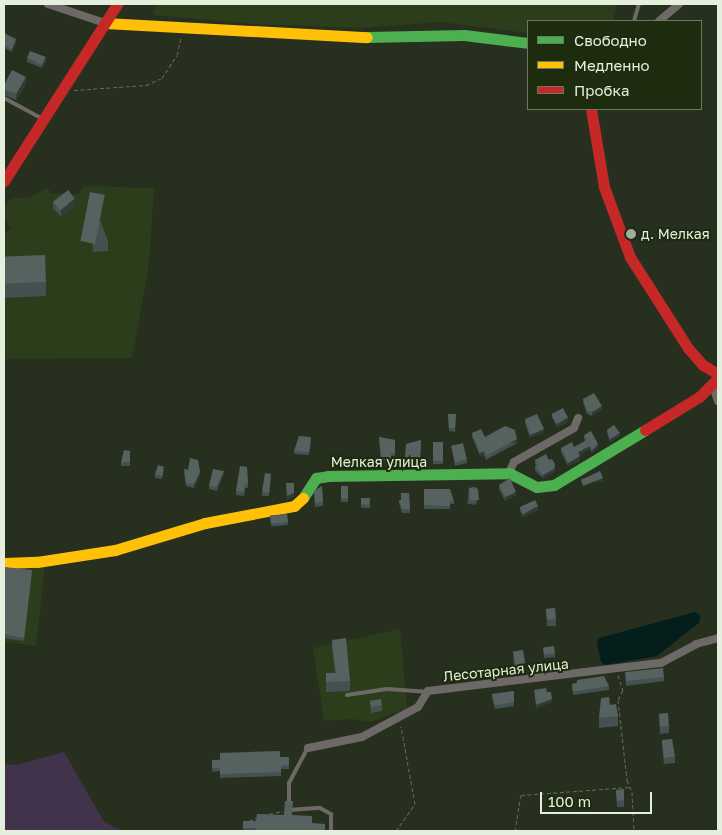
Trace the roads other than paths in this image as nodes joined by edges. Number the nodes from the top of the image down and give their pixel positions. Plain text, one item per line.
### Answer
1 (48, 4) edge
2 (117, 4) edge
3 (639, 4) edge
4 (678, 4) edge
5 (634, 20) edge
6 (660, 20) edge
7 (105, 23) junction
8 (527, 43) edge
9 (4, 98) edge
10 (591, 110) edge
11 (43, 119) junction
12 (4, 181) edge
13 (718, 374) edge
14 (716, 382) edge
15 (718, 401) edge
16 (578, 418) dead end
17 (509, 473) junction
18 (4, 563) edge
19 (718, 638) edge
20 (428, 692) junction
21 (347, 695) dead end
22 (308, 748) joint
23 (331, 831) edge

1 - 7 street
2 - 7 main road
3 - 5 lane
4 - 6 street
7 - 8 main road
7 - 11 main road
9 - 11 lane
10 - 13 main road
11 - 12 main road
14 - 15 street
14 - 17 main road, Мелкая улица
16 - 17 street
17 - 18 main road, Мелкая улица
19 - 20 street, Лесотарная улица
20 - 21 lane
20 - 22 street, Лесотарная улица
22 - 23 lane

